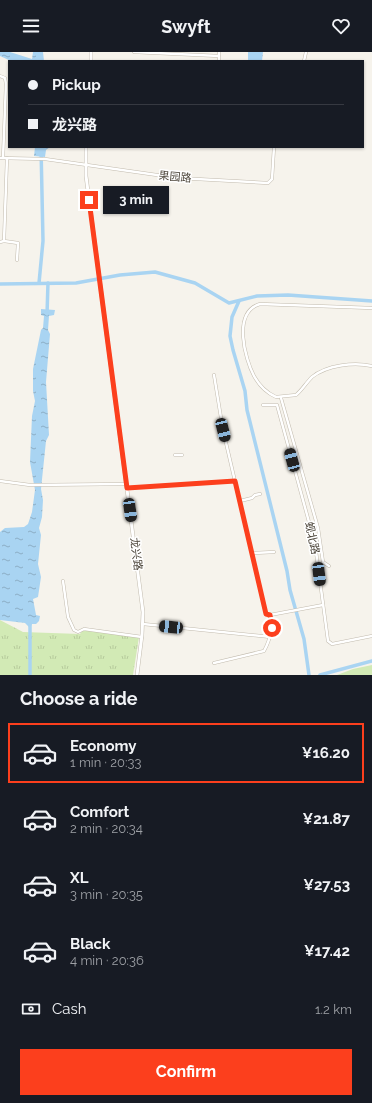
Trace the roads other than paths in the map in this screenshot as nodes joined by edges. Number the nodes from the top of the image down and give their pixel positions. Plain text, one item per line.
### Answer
1 (134, 52) edge
2 (219, 52) edge
3 (219, 56) junction
4 (219, 60) edge
5 (0, 76) edge
6 (86, 148) edge
7 (274, 148) edge
8 (3, 158) edge
9 (86, 166) junction
10 (0, 242) edge
11 (4, 242) junction
12 (17, 260) dead end
13 (372, 308) edge
14 (372, 366) edge
15 (214, 375) dead end
16 (281, 398) junction
17 (263, 405) dead end
18 (175, 455) dead end
19 (182, 455) dead end
20 (0, 481) edge
21 (235, 481) junction
22 (127, 486) junction
23 (260, 494) dead end
24 (240, 500) junction
25 (274, 552) dead end
26 (252, 553) junction
27 (329, 566) dead end
28 (63, 581) dead end
29 (323, 604) junction
30 (270, 615) junction
31 (143, 624) junction
32 (372, 636) edge
33 (142, 637) junction
34 (271, 637) junction
35 (214, 663) dead end
36 (136, 675) edge

1 - 3 street
2 - 3 street
3 - 4 street
5 - 8 street
6 - 9 street, 龙兴路
7 - 9 street, 果园路
8 - 9 street, 果园路
8 - 11 street
9 - 22 street, 龙兴路
10 - 11 street
11 - 12 street
13 - 16 street
14 - 16 street
15 - 21 street
16 - 27 street
17 - 29 street, 蚬北路
18 - 19 street
20 - 22 street
21 - 22 street
21 - 24 street
22 - 31 street, 龙兴路
23 - 24 street
24 - 26 street
25 - 26 street
26 - 30 street
28 - 33 street
29 - 30 street
29 - 32 street, 蚬北路
30 - 34 street
31 - 33 street, 龙兴路
31 - 34 street
33 - 36 street, 龙兴路
34 - 35 street

